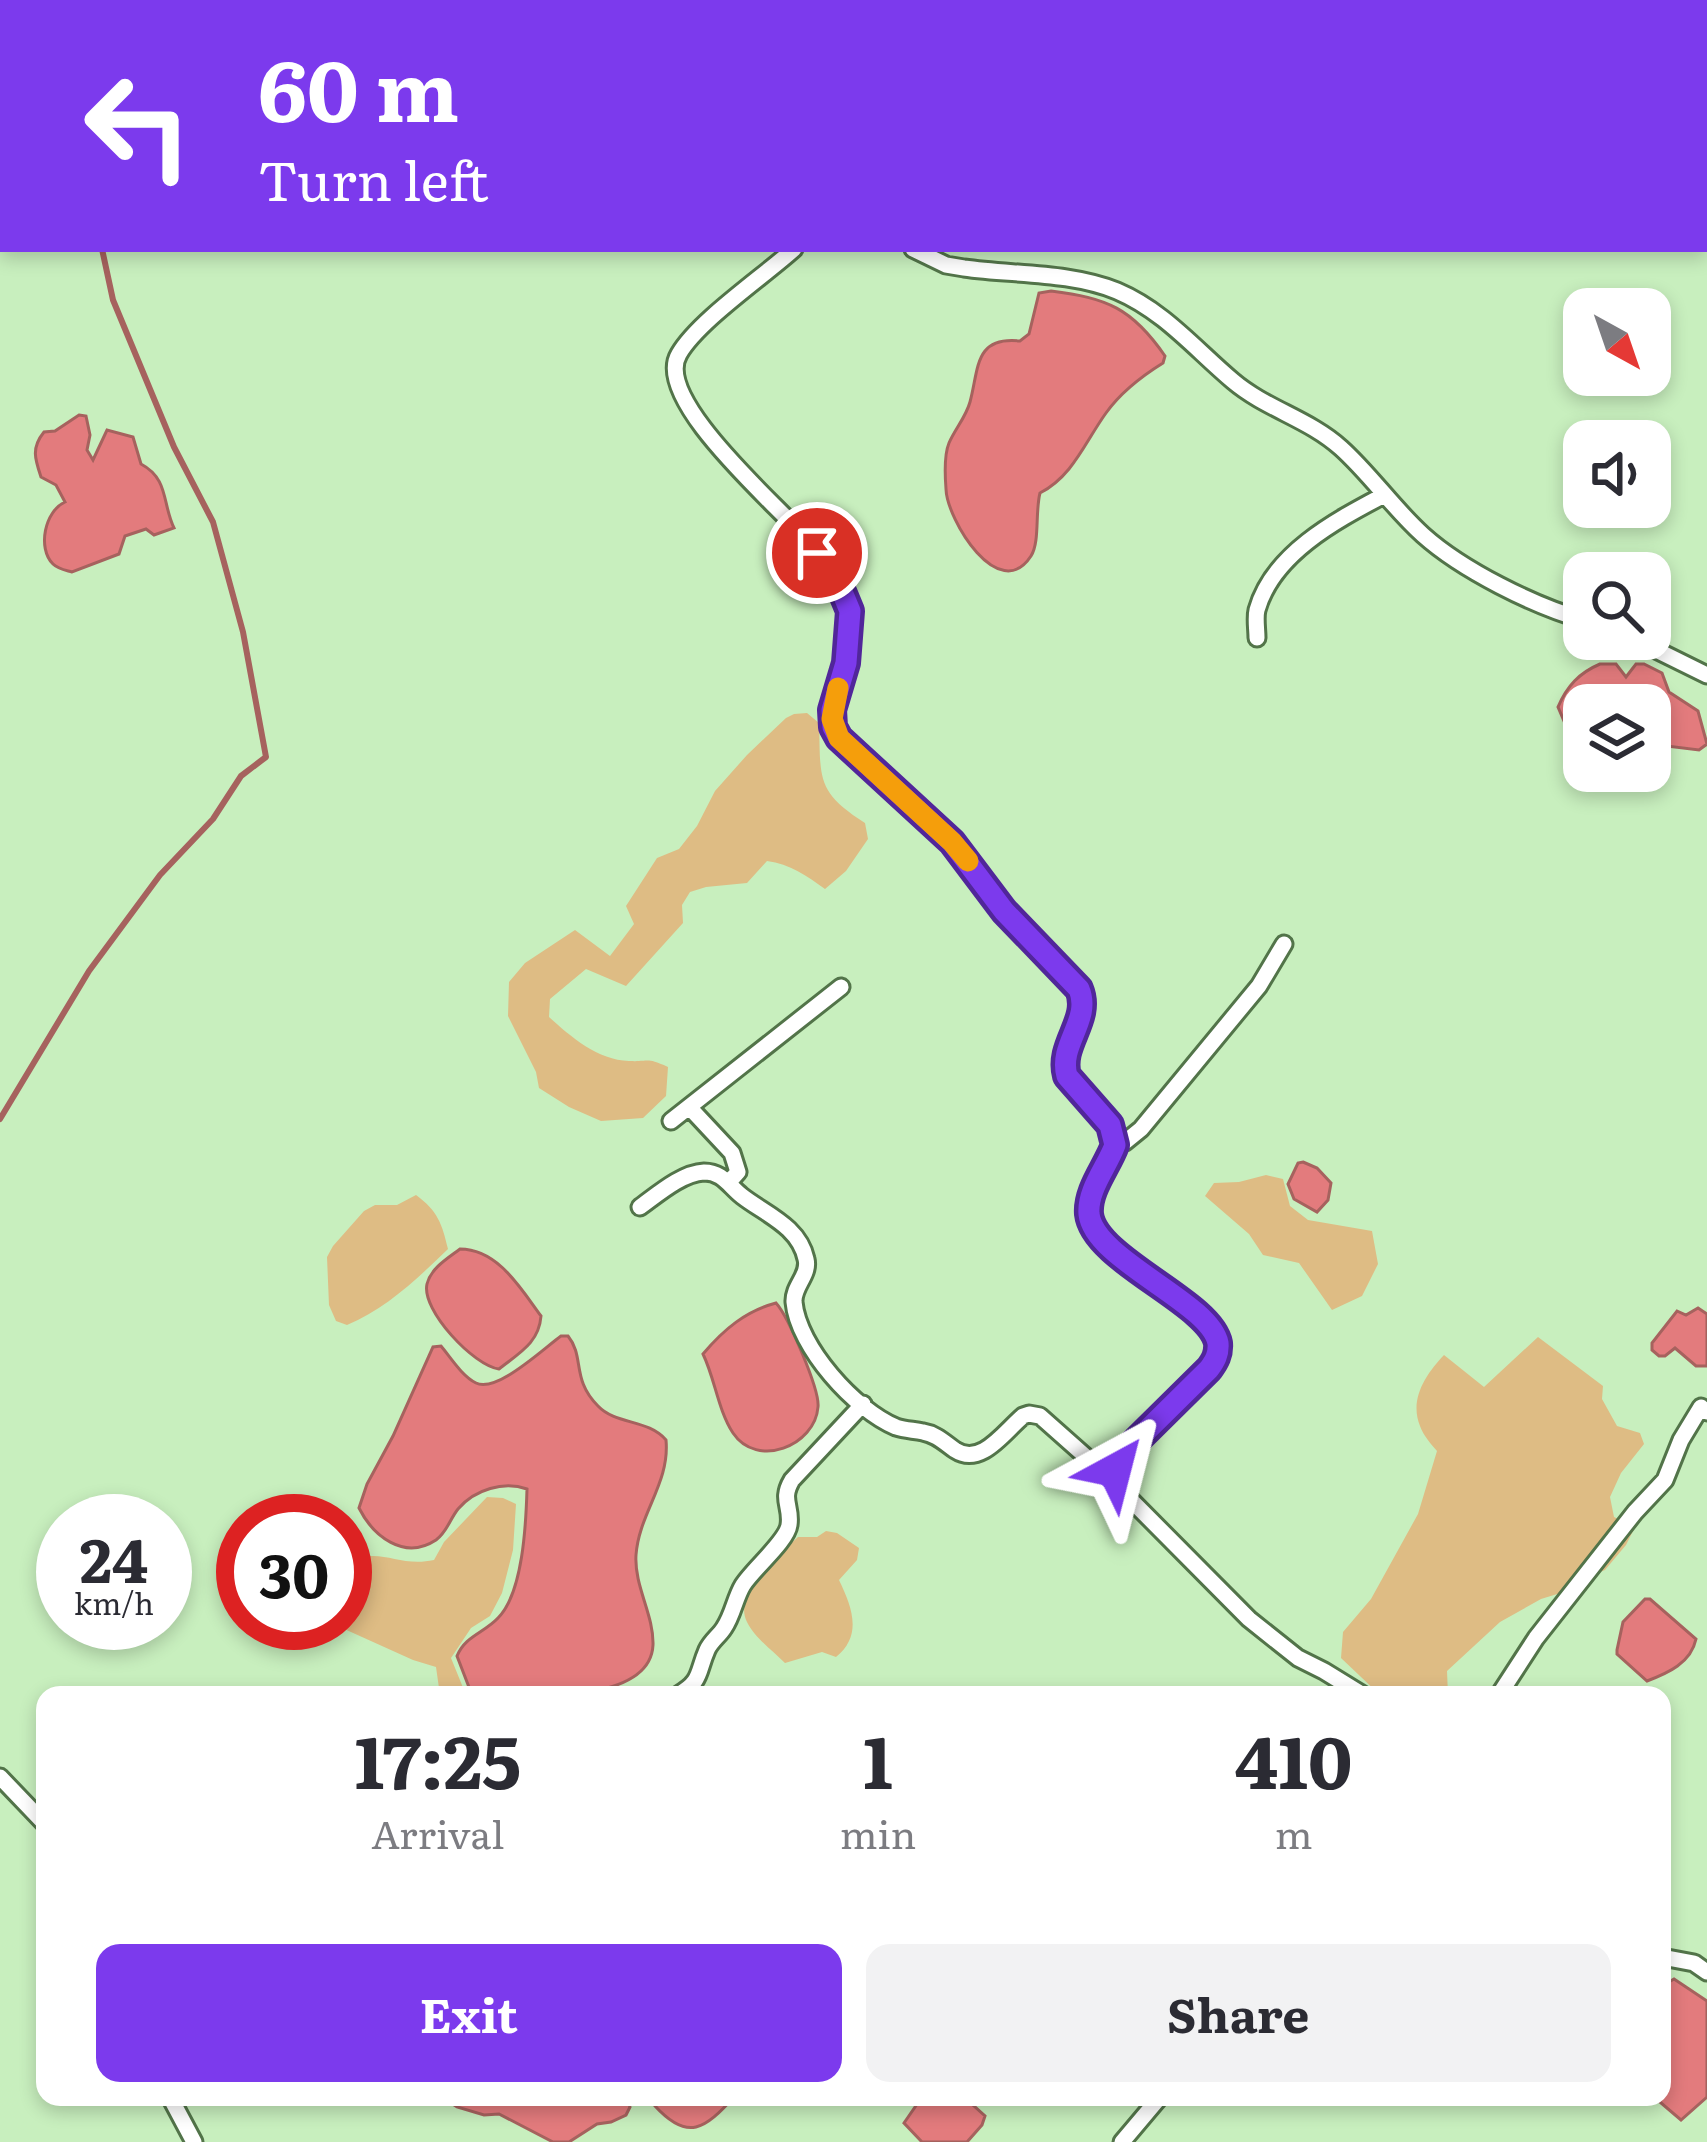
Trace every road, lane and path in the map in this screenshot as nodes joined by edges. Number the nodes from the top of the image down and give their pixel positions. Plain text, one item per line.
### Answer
1 (791, 252) edge
2 (919, 252) edge
3 (1384, 495) junction
4 (1563, 612) edge
5 (1257, 638) dead end
6 (1671, 657) edge
7 (1707, 675) edge
8 (1284, 944) dead end
9 (842, 987) dead end
10 (690, 1108) junction
11 (671, 1121) dead end
12 (1115, 1145) junction
13 (729, 1182) junction
14 (640, 1207) dead end
15 (863, 1404) junction
16 (1707, 1412) edge
17 (1116, 1479) junction
18 (692, 1686) edge
19 (1347, 1686) edge
20 (1504, 1686) edge
21 (0, 1777) edge
22 (36, 1815) edge
23 (1671, 1959) edge
24 (1707, 1972) edge
25 (175, 2106) edge
26 (1152, 2106) edge
27 (194, 2142) edge
28 (1122, 2142) edge

1 - 12 street
2 - 3 street
3 - 4 street
3 - 5 street
6 - 7 street
8 - 12 street
9 - 10 street
10 - 11 street
10 - 13 street
12 - 17 street
13 - 14 street
13 - 15 street
15 - 17 street
15 - 18 street
16 - 20 street
17 - 19 street
21 - 22 street
23 - 24 street
25 - 27 street
26 - 28 street

